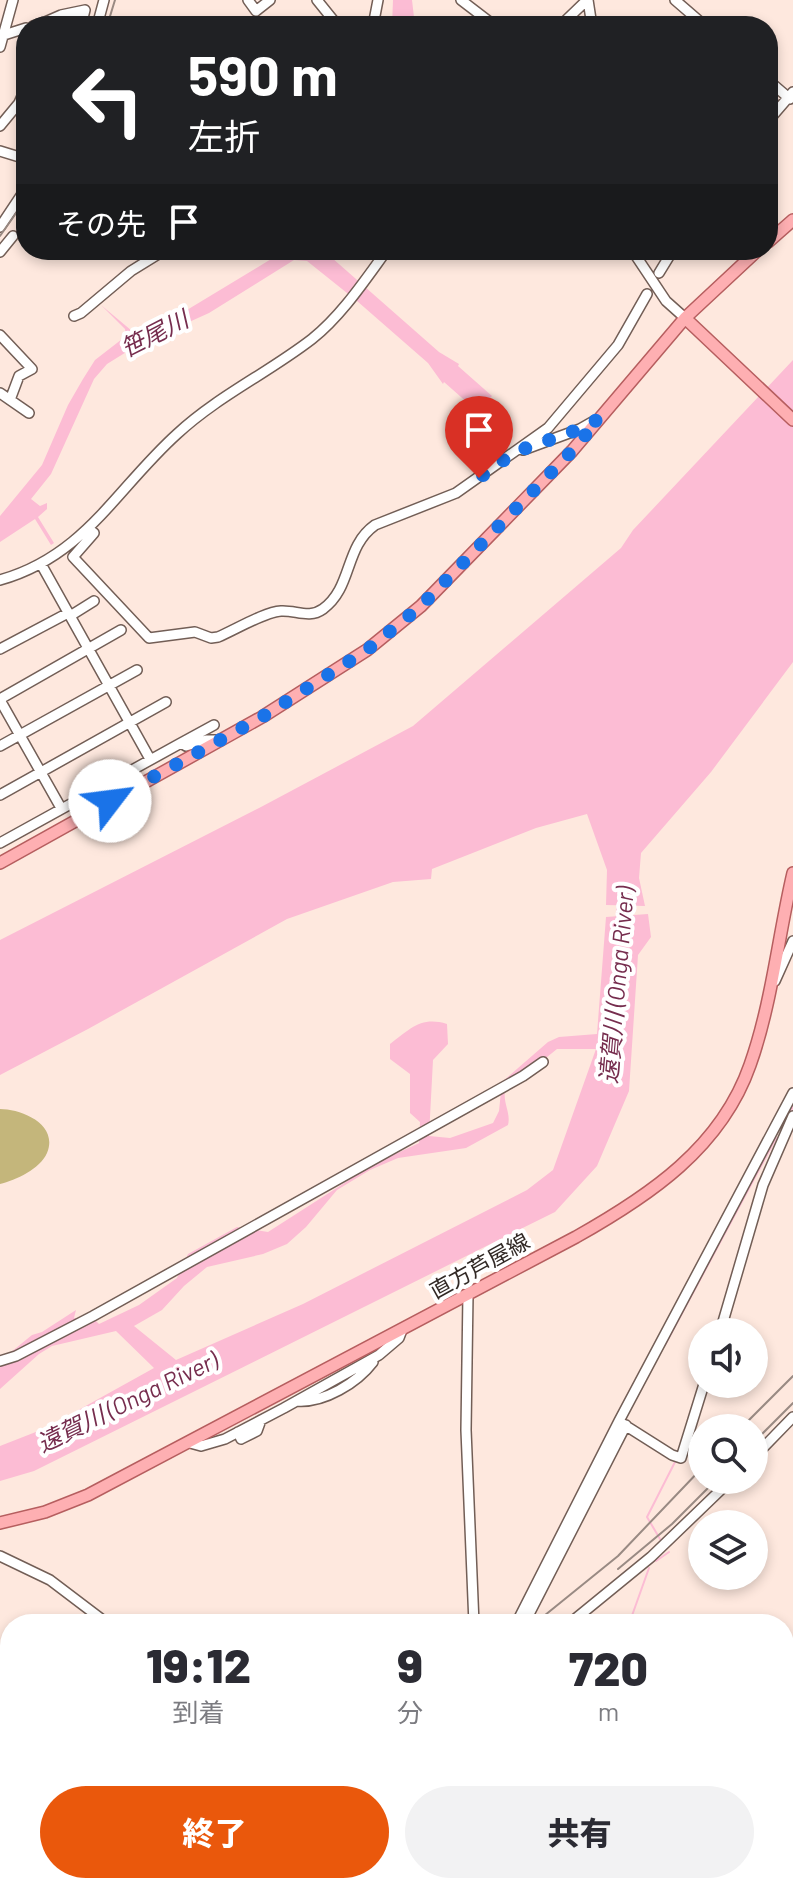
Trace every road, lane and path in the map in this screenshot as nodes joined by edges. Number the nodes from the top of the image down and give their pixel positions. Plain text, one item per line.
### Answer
1 (13, 0) edge
2 (248, 0) edge
3 (270, 0) edge
4 (317, 0) edge
5 (461, 0) edge
6 (587, 0) edge
7 (675, 0) edge
8 (5, 11) edge
9 (59, 16) edge
10 (84, 16) edge
11 (330, 16) edge
12 (482, 16) edge
13 (570, 16) edge
14 (693, 16) edge
15 (16, 31) edge
16 (4, 35) junction
17 (0, 47) edge
18 (16, 107) edge
19 (0, 126) edge
20 (16, 203) edge
21 (0, 227) edge
22 (13, 236) dead end
23 (0, 252) edge
24 (149, 260) edge
25 (380, 260) edge
26 (639, 260) edge
27 (667, 260) edge
28 (748, 260) edge
29 (659, 273) dead end
30 (647, 294) dead end
31 (74, 316) dead end
32 (688, 321) junction
33 (0, 335) edge
34 (3, 397) edge
35 (29, 413) dead end
36 (599, 419) junction
37 (793, 420) edge
38 (515, 452) junction
39 (89, 529) junction
40 (41, 564) junction
41 (0, 580) edge
42 (94, 601) dead end
43 (69, 614) junction
44 (121, 630) dead end
45 (88, 648) junction
46 (0, 649) edge
47 (137, 670) dead end
48 (109, 686) junction
49 (0, 699) edge
50 (166, 702) dead end
51 (129, 722) junction
52 (214, 725) dead end
53 (20, 735) junction
54 (219, 740) junction
55 (181, 743) junction
56 (0, 746) edge
57 (150, 759) junction
58 (40, 772) junction
59 (0, 795) edge
60 (61, 808) junction
61 (0, 843) edge
62 (0, 863) edge
63 (793, 873) edge
64 (793, 941) edge
65 (769, 995) junction
66 (543, 1062) dead end
67 (793, 1093) edge
68 (793, 1116) edge
69 (468, 1294) junction
70 (724, 1318) edge
71 (402, 1330) junction
72 (0, 1361) edge
73 (700, 1398) edge
74 (793, 1417) edge
75 (190, 1443) junction
76 (768, 1443) edge
77 (716, 1494) edge
78 (0, 1523) edge
79 (0, 1556) edge
80 (95, 1614) edge
81 (474, 1614) edge
82 (521, 1614) edge
83 (529, 1614) edge
84 (581, 1614) edge

1 - 8 street
2 - 3 street
4 - 11 street
5 - 12 street
6 - 13 street
7 - 14 street
8 - 16 street
9 - 10 street
15 - 16 street
16 - 17 street
18 - 19 street
20 - 21 street
22 - 23 street
24 - 31 street
25 - 39 street
26 - 32 street
27 - 29 street
28 - 32 main road
30 - 38 street
32 - 36 main road
32 - 37 main road
33 - 34 street
34 - 35 street
36 - 38 street
36 - 54 main road
38 - 39 street
39 - 40 street
40 - 41 street
40 - 43 street
42 - 43 street
43 - 45 street
43 - 46 street
44 - 45 street
45 - 48 street
45 - 49 street
47 - 48 street
48 - 51 street
48 - 53 street
49 - 53 street
50 - 51 street
51 - 57 street
51 - 58 street
52 - 55 street
53 - 56 street
53 - 58 street
54 - 55 street
54 - 62 main road
55 - 57 street
57 - 60 street
58 - 59 street
58 - 60 street
60 - 61 street
63 - 65 main road, 直方芦屋線
64 - 65 street
65 - 69 main road, 直方芦屋線
66 - 72 street
67 - 82 street
68 - 70 street
69 - 71 main road, 直方芦屋線
69 - 81 street
71 - 75 main road, 直方芦屋線
71 - 75 street
73 - 83 street
74 - 76 street
75 - 78 main road, 直方芦屋線
77 - 84 street
79 - 80 street

